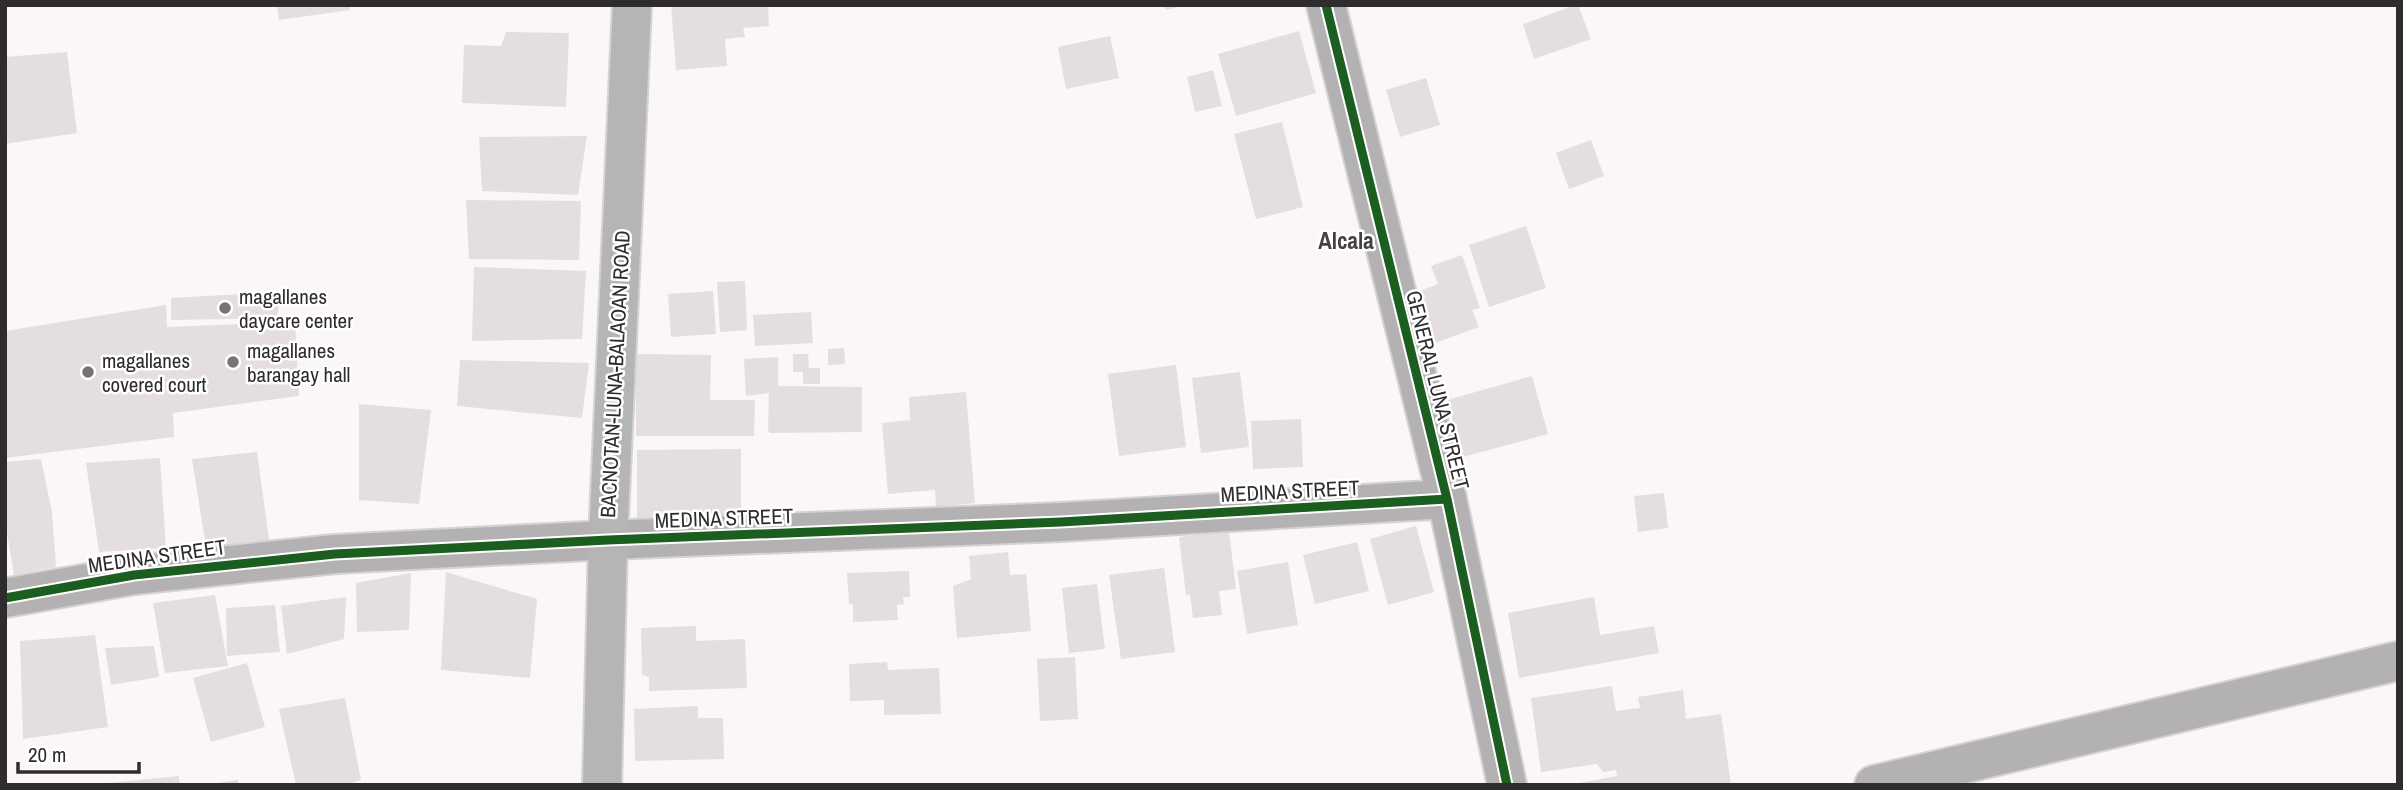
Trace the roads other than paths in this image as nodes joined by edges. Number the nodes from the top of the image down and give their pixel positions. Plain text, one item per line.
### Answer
1 (632, 5) edge
2 (1326, 5) edge
3 (1447, 499) junction
4 (608, 540) junction
5 (5, 598) edge
6 (2398, 661) edge
7 (602, 785) edge
8 (1507, 785) edge
9 (1874, 785) edge

1 - 4 main road, BACNOTAN-LUNA-BALAOAN ROAD
2 - 3 street, GENERAL LUNA STREET
3 - 4 street, MEDINA STREET
3 - 8 street, GENERAL LUNA STREET
4 - 5 street, MEDINA STREET
4 - 7 main road, BACNOTAN-LUNA-BALAOAN ROAD
6 - 9 street

